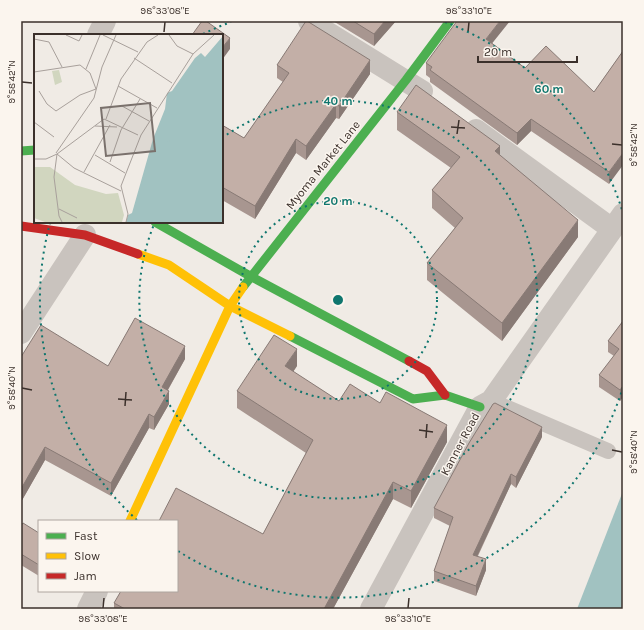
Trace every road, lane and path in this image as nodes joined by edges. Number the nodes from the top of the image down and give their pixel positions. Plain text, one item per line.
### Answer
1 (105, 21) edge
2 (309, 21) edge
3 (450, 21) edge
4 (98, 34) edge
5 (406, 80) junction
6 (438, 103) edge
7 (458, 117) edge
8 (21, 150) edge
9 (34, 150) edge
10 (618, 222) edge
11 (157, 223) edge
12 (21, 226) edge
13 (85, 235) junction
14 (250, 276) junction
15 (230, 306) junction
16 (21, 333) edge
17 (445, 395) junction
18 (485, 404) junction
19 (608, 451) dead end
20 (130, 520) edge
21 (96, 592) edge
22 (88, 609) edge
23 (370, 609) edge

1 - 4 street
2 - 5 street
3 - 5 main road, Myoma Market Lane
5 - 6 street
5 - 14 main road, Myoma Market Lane
7 - 10 street
8 - 9 main road
10 - 18 street, Kanner Road
11 - 14 main road
12 - 13 main road
13 - 15 main road
13 - 16 street
14 - 15 main road, Myoma Market Lane
14 - 17 main road
15 - 17 main road
15 - 20 main road, Myoma Market Lane
17 - 18 main road
18 - 19 lane
18 - 23 street, Kanner Road
21 - 22 street

